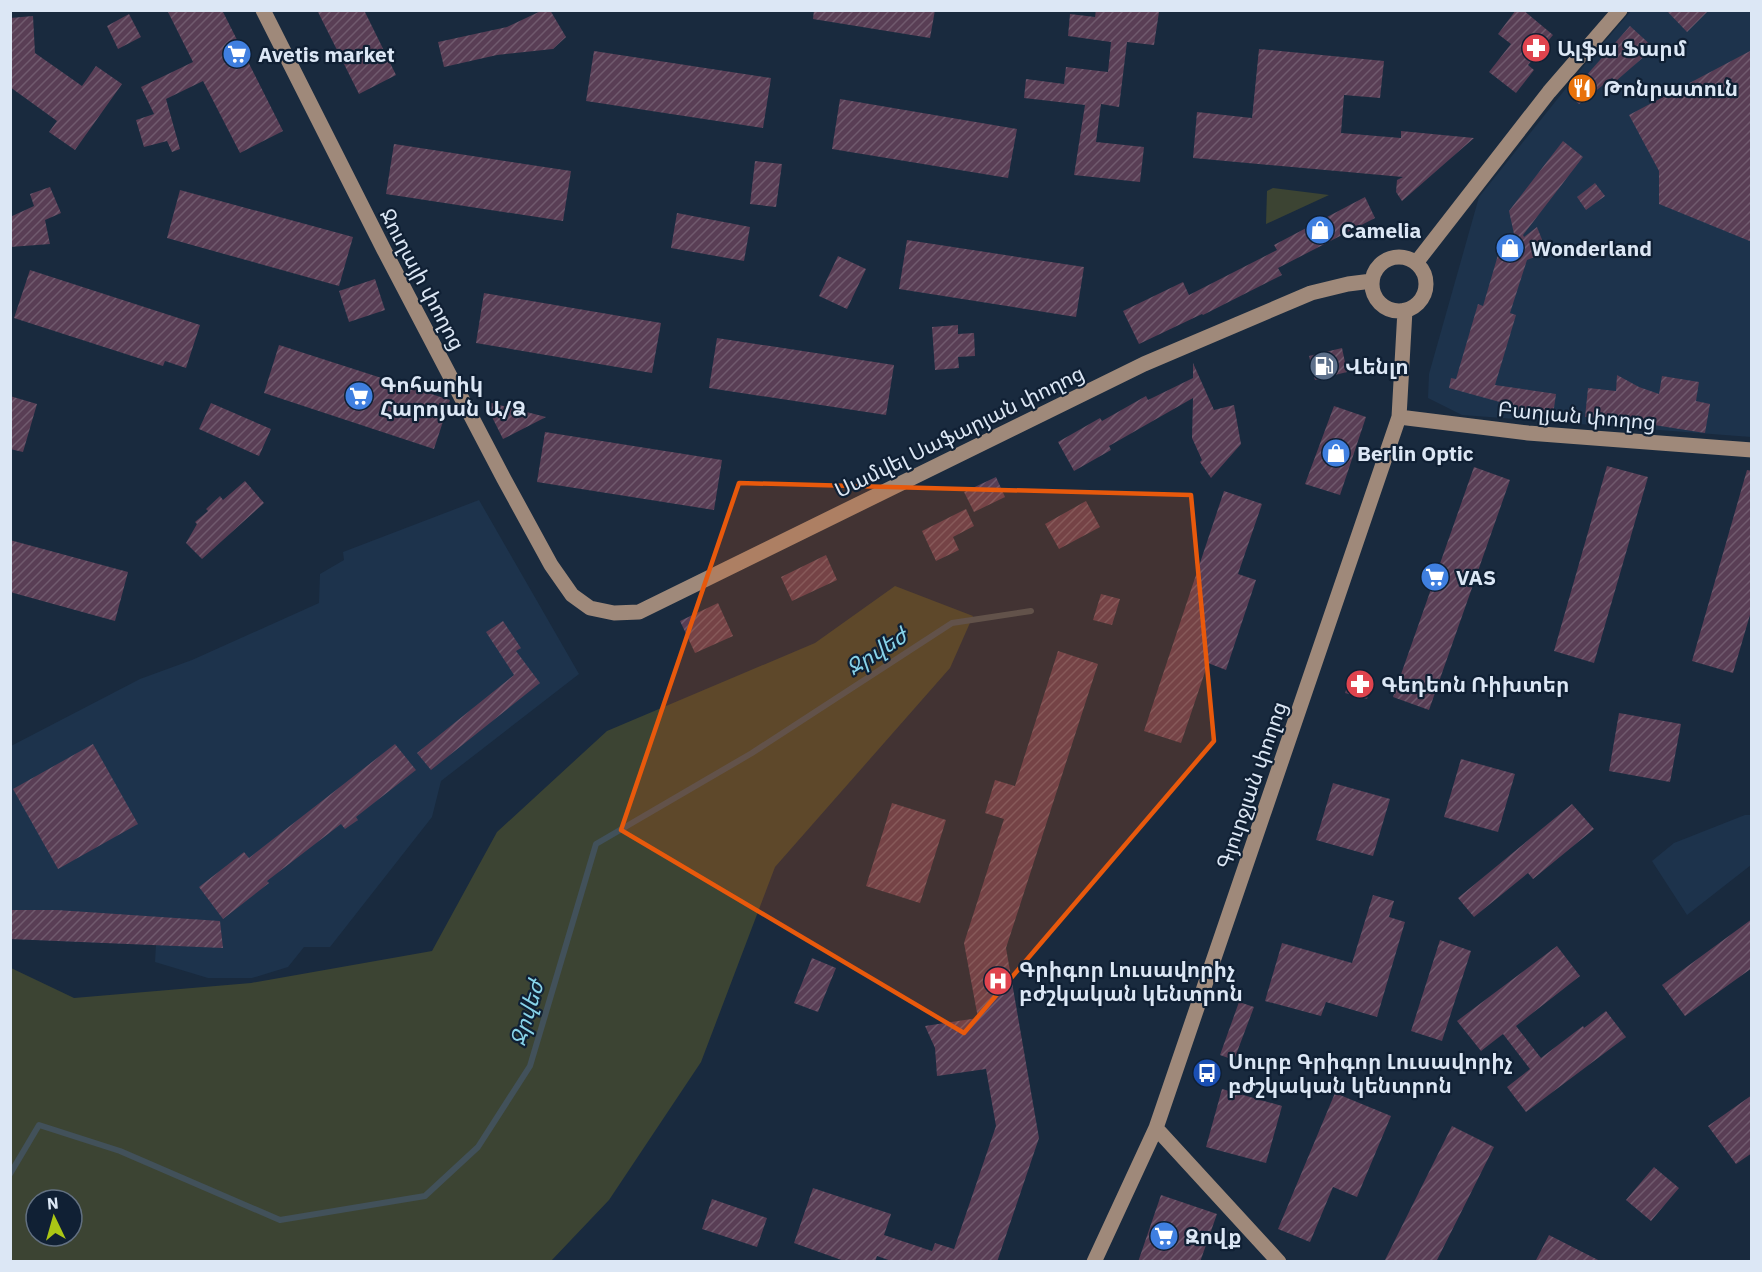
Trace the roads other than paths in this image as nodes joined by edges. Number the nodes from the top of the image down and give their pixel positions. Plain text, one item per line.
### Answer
1 (263, 10) edge
2 (1620, 10) edge
3 (1416, 263) junction
4 (1372, 281) junction
5 (1405, 310) junction
6 (1399, 417) junction
7 (1752, 450) edge
8 (572, 595) joint
9 (1156, 1128) junction
10 (1094, 1262) edge
11 (1279, 1262) edge

1 - 8 street, Ջուղայի փողոց
2 - 3 street
3 - 4 street
3 - 5 street
4 - 5 street
4 - 8 street, Սամվել Սաֆարյան փողոց
5 - 6 street, Գյուրջյան փողոց
6 - 7 street, Բաղյան փողոց
6 - 9 street, Գյուրջյան փողոց
9 - 10 street, Գյուրջյան փողոց
9 - 11 street

